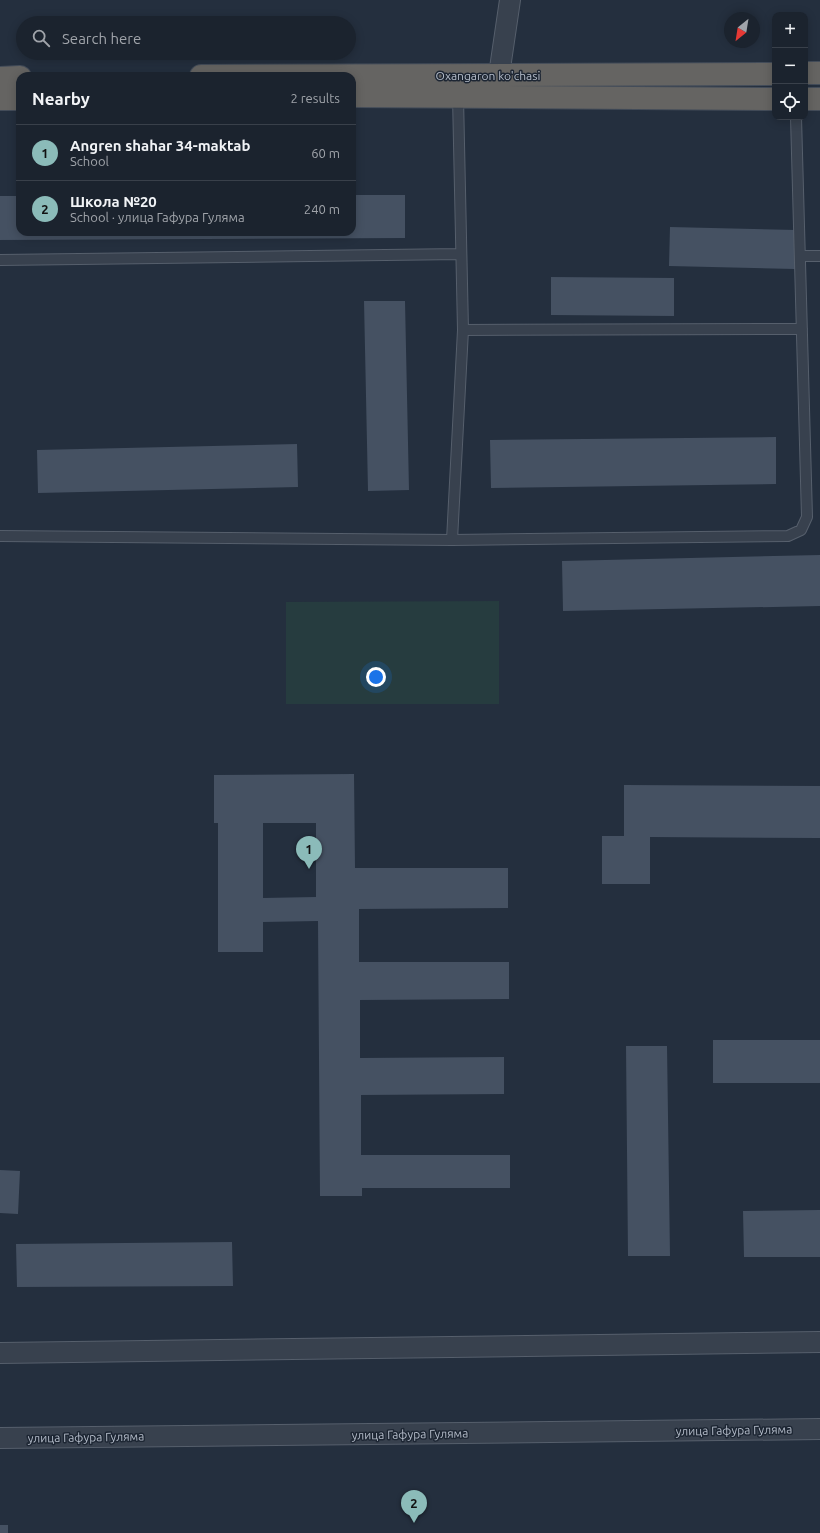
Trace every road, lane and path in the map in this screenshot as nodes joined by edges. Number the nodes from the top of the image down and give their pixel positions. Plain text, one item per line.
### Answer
1 (510, 0) edge
2 (808, 73) edge
3 (820, 73) edge
4 (772, 74) edge
5 (356, 75) edge
6 (499, 75) junction
7 (16, 77) edge
8 (0, 78) edge
9 (356, 96) edge
10 (458, 97) junction
11 (498, 97) junction
12 (0, 99) edge
13 (16, 99) edge
14 (772, 99) edge
15 (820, 99) edge
16 (808, 100) edge
17 (796, 120) edge
18 (460, 254) junction
19 (800, 256) junction
20 (820, 256) edge
21 (0, 260) edge
22 (802, 329) junction
23 (462, 330) junction
24 (0, 536) edge
25 (452, 540) junction
26 (820, 1342) edge
27 (0, 1353) edge
28 (820, 1429) edge
29 (0, 1438) edge

1 - 6 street
2 - 3 highway
4 - 6 highway, Oxangaron ko'chasi
5 - 6 highway, Oxangaron ko'chasi
6 - 11 highway
7 - 8 highway
9 - 10 highway, Oxangaron ko'chasi
10 - 11 highway, Oxangaron ko'chasi
10 - 18 lane
11 - 14 highway, Oxangaron ko'chasi
12 - 13 highway
15 - 16 highway
17 - 19 lane
18 - 21 lane
18 - 23 lane
19 - 20 lane
19 - 22 lane
22 - 23 lane
22 - 25 lane
23 - 25 lane
24 - 25 lane
26 - 27 street
28 - 29 street, улица Гафура Гуляма

